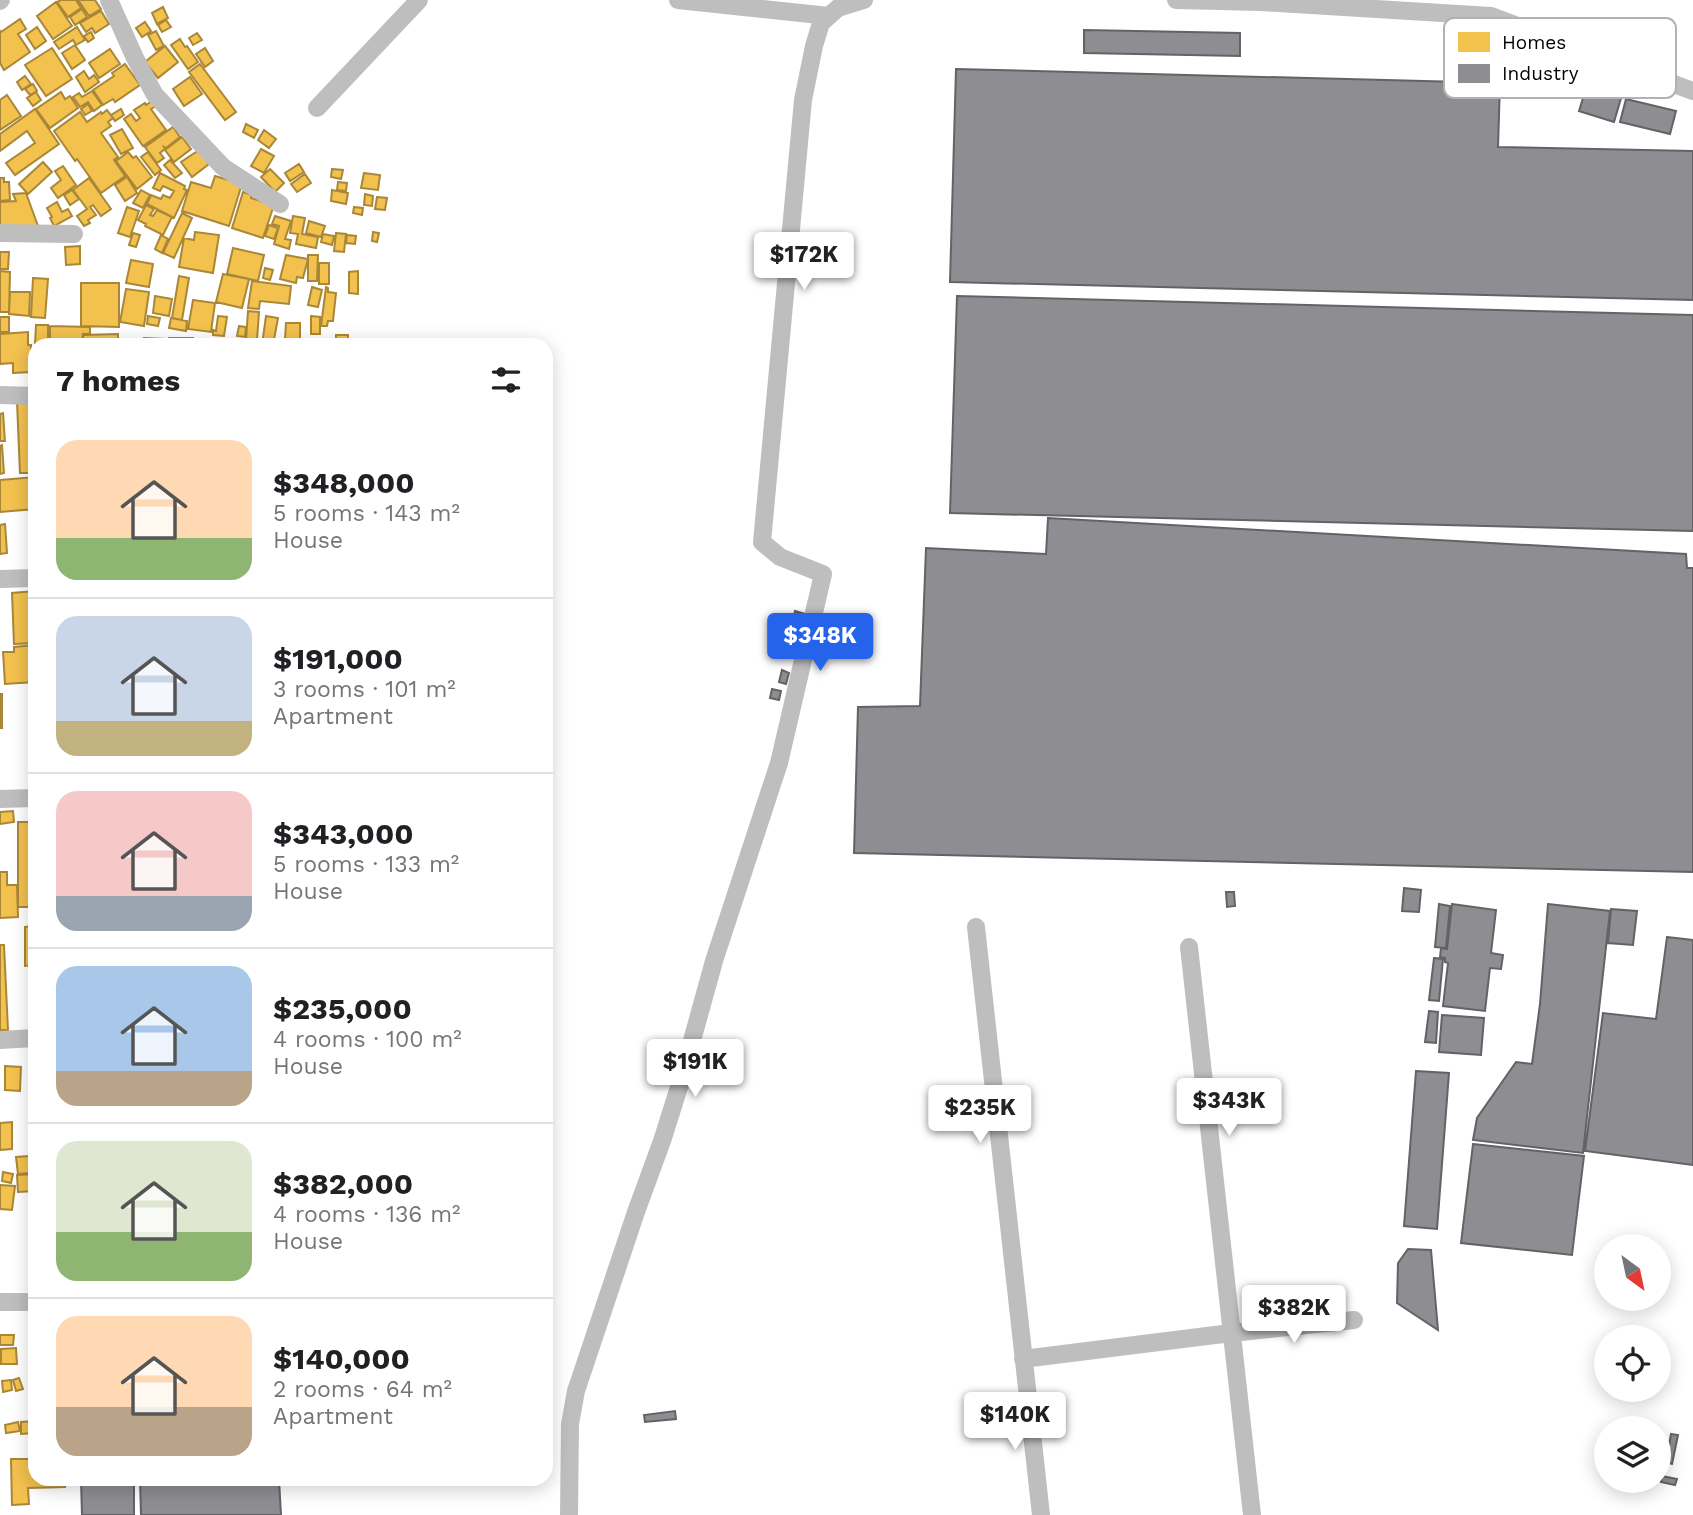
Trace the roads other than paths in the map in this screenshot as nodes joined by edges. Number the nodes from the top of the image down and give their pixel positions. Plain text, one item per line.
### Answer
1 (109, 0) edge
2 (419, 0) edge
3 (678, 0) edge
4 (863, 0) edge
5 (1176, 0) edge
6 (830, 16) junction
7 (1496, 18) edge
8 (1676, 85) edge
9 (1693, 91) edge
10 (317, 108) dead end
11 (280, 204) dead end
12 (0, 233) edge
13 (74, 234) dead end
14 (0, 395) edge
15 (28, 396) edge
16 (28, 578) edge
17 (0, 579) edge
18 (28, 798) edge
19 (0, 799) edge
20 (976, 927) dead end
21 (1189, 947) dead end
22 (28, 1038) edge
23 (0, 1040) edge
24 (0, 1302) edge
25 (28, 1302) edge
26 (1354, 1320) dead end
27 (1231, 1333) junction
28 (1023, 1359) junction
29 (569, 1515) edge
30 (1041, 1515) edge
31 (1252, 1515) edge

1 - 11 street
2 - 10 street
3 - 6 street
4 - 6 street
5 - 7 street
6 - 29 street
8 - 9 street
12 - 13 street
14 - 15 street
16 - 17 street
18 - 19 street
20 - 28 street
21 - 27 street
22 - 23 street
24 - 25 street
26 - 27 street
27 - 28 street
27 - 31 street
28 - 30 street

